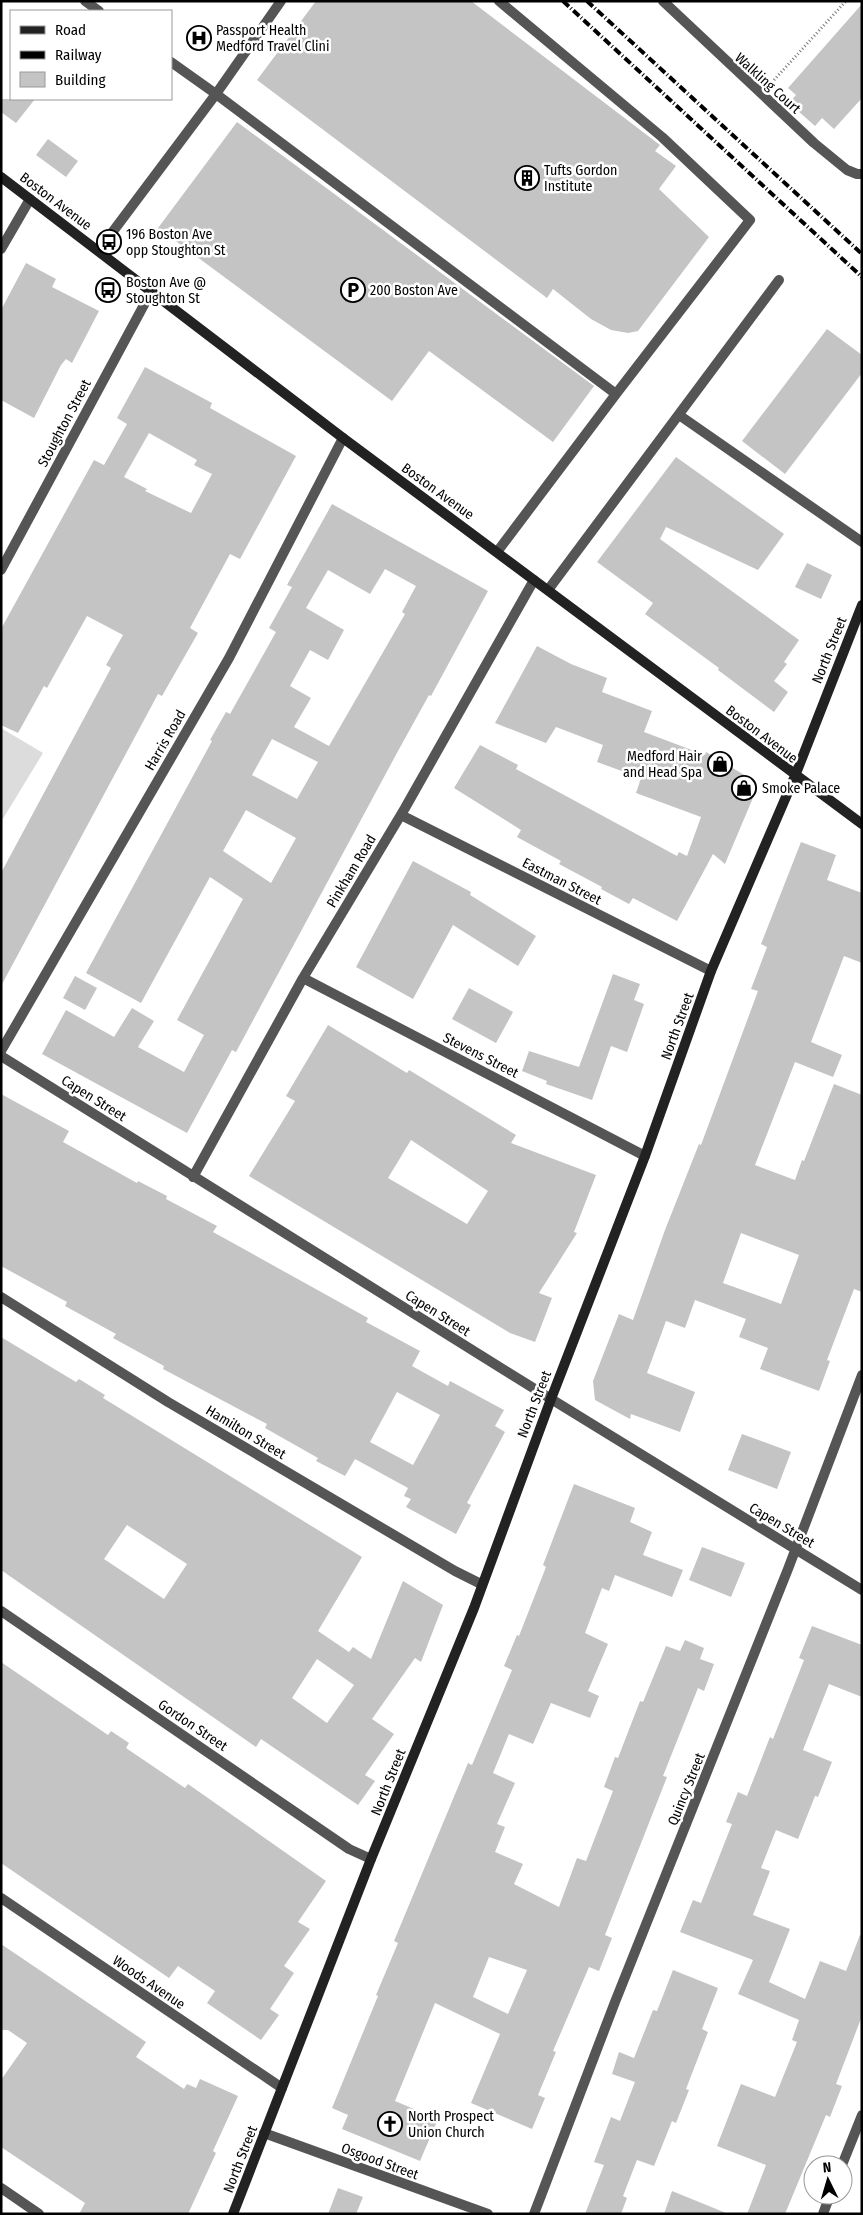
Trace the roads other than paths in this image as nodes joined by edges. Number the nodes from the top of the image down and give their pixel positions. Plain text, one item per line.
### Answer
1 (85, 1) edge
2 (281, 1) edge
3 (499, 1) edge
4 (663, 1) edge
5 (98, 10) edge
6 (172, 63) edge
7 (216, 94) junction
8 (862, 174) edge
9 (1, 177) edge
10 (30, 199) junction
11 (1, 249) edge
12 (99, 250) junction
13 (780, 280) dead end
14 (152, 290) junction
15 (616, 394) junction
16 (679, 415) junction
17 (343, 438) junction
18 (862, 542) edge
19 (498, 552) junction
20 (1, 570) edge
21 (534, 580) junction
22 (548, 590) junction
23 (862, 605) edge
24 (795, 776) junction
25 (401, 815) junction
26 (862, 824) edge
27 (711, 971) junction
28 (303, 978) junction
29 (1, 1051) edge
30 (1, 1056) edge
31 (645, 1156) junction
32 (193, 1177) junction
33 (1, 1297) edge
34 (862, 1375) edge
35 (551, 1399) junction
36 (795, 1550) junction
37 (482, 1584) junction
38 (862, 1590) edge
39 (1, 1611) edge
40 (370, 1860) junction
41 (1, 1898) edge
42 (282, 2088) junction
43 (862, 2115) edge
44 (264, 2133) junction
45 (846, 2155) edge
46 (1, 2188) edge
47 (39, 2214) edge
48 (233, 2214) edge
49 (488, 2214) edge
50 (534, 2214) edge

1 - 5 street
2 - 7 street
3 - 15 street
4 - 8 street, Walkling Court
6 - 7 street
7 - 12 street
7 - 15 street
9 - 10 street, Boston Avenue
10 - 11 street
10 - 12 street, Boston Avenue
12 - 14 street, Boston Avenue
13 - 16 street
14 - 17 street, Boston Avenue
14 - 20 street, Stoughton Street
15 - 19 street
16 - 18 street
16 - 22 street
17 - 19 street, Boston Avenue
17 - 29 street, Harris Road
19 - 21 street, Boston Avenue
21 - 22 street, Boston Avenue
21 - 25 street, Pinkham Road
22 - 24 street, Boston Avenue
23 - 24 street, North Street
24 - 26 street, Boston Avenue
24 - 27 street, North Street
25 - 27 street, Eastman Street
25 - 28 street, Pinkham Road
27 - 31 street, North Street
28 - 31 street, Stevens Street
28 - 32 street, Pinkham Road
30 - 32 street, Capen Street
31 - 35 street, North Street
32 - 35 street, Capen Street
33 - 37 street, Hamilton Street
34 - 36 street, Quincy Street
35 - 36 street, Capen Street
35 - 37 street, North Street
36 - 38 street, Capen Street
36 - 50 street, Quincy Street
37 - 40 street, North Street
39 - 40 street, Gordon Street
40 - 42 street, North Street
41 - 42 street, Woods Avenue
42 - 44 street, North Street
43 - 45 street
44 - 48 street, North Street
44 - 49 street, Osgood Street
46 - 47 street

